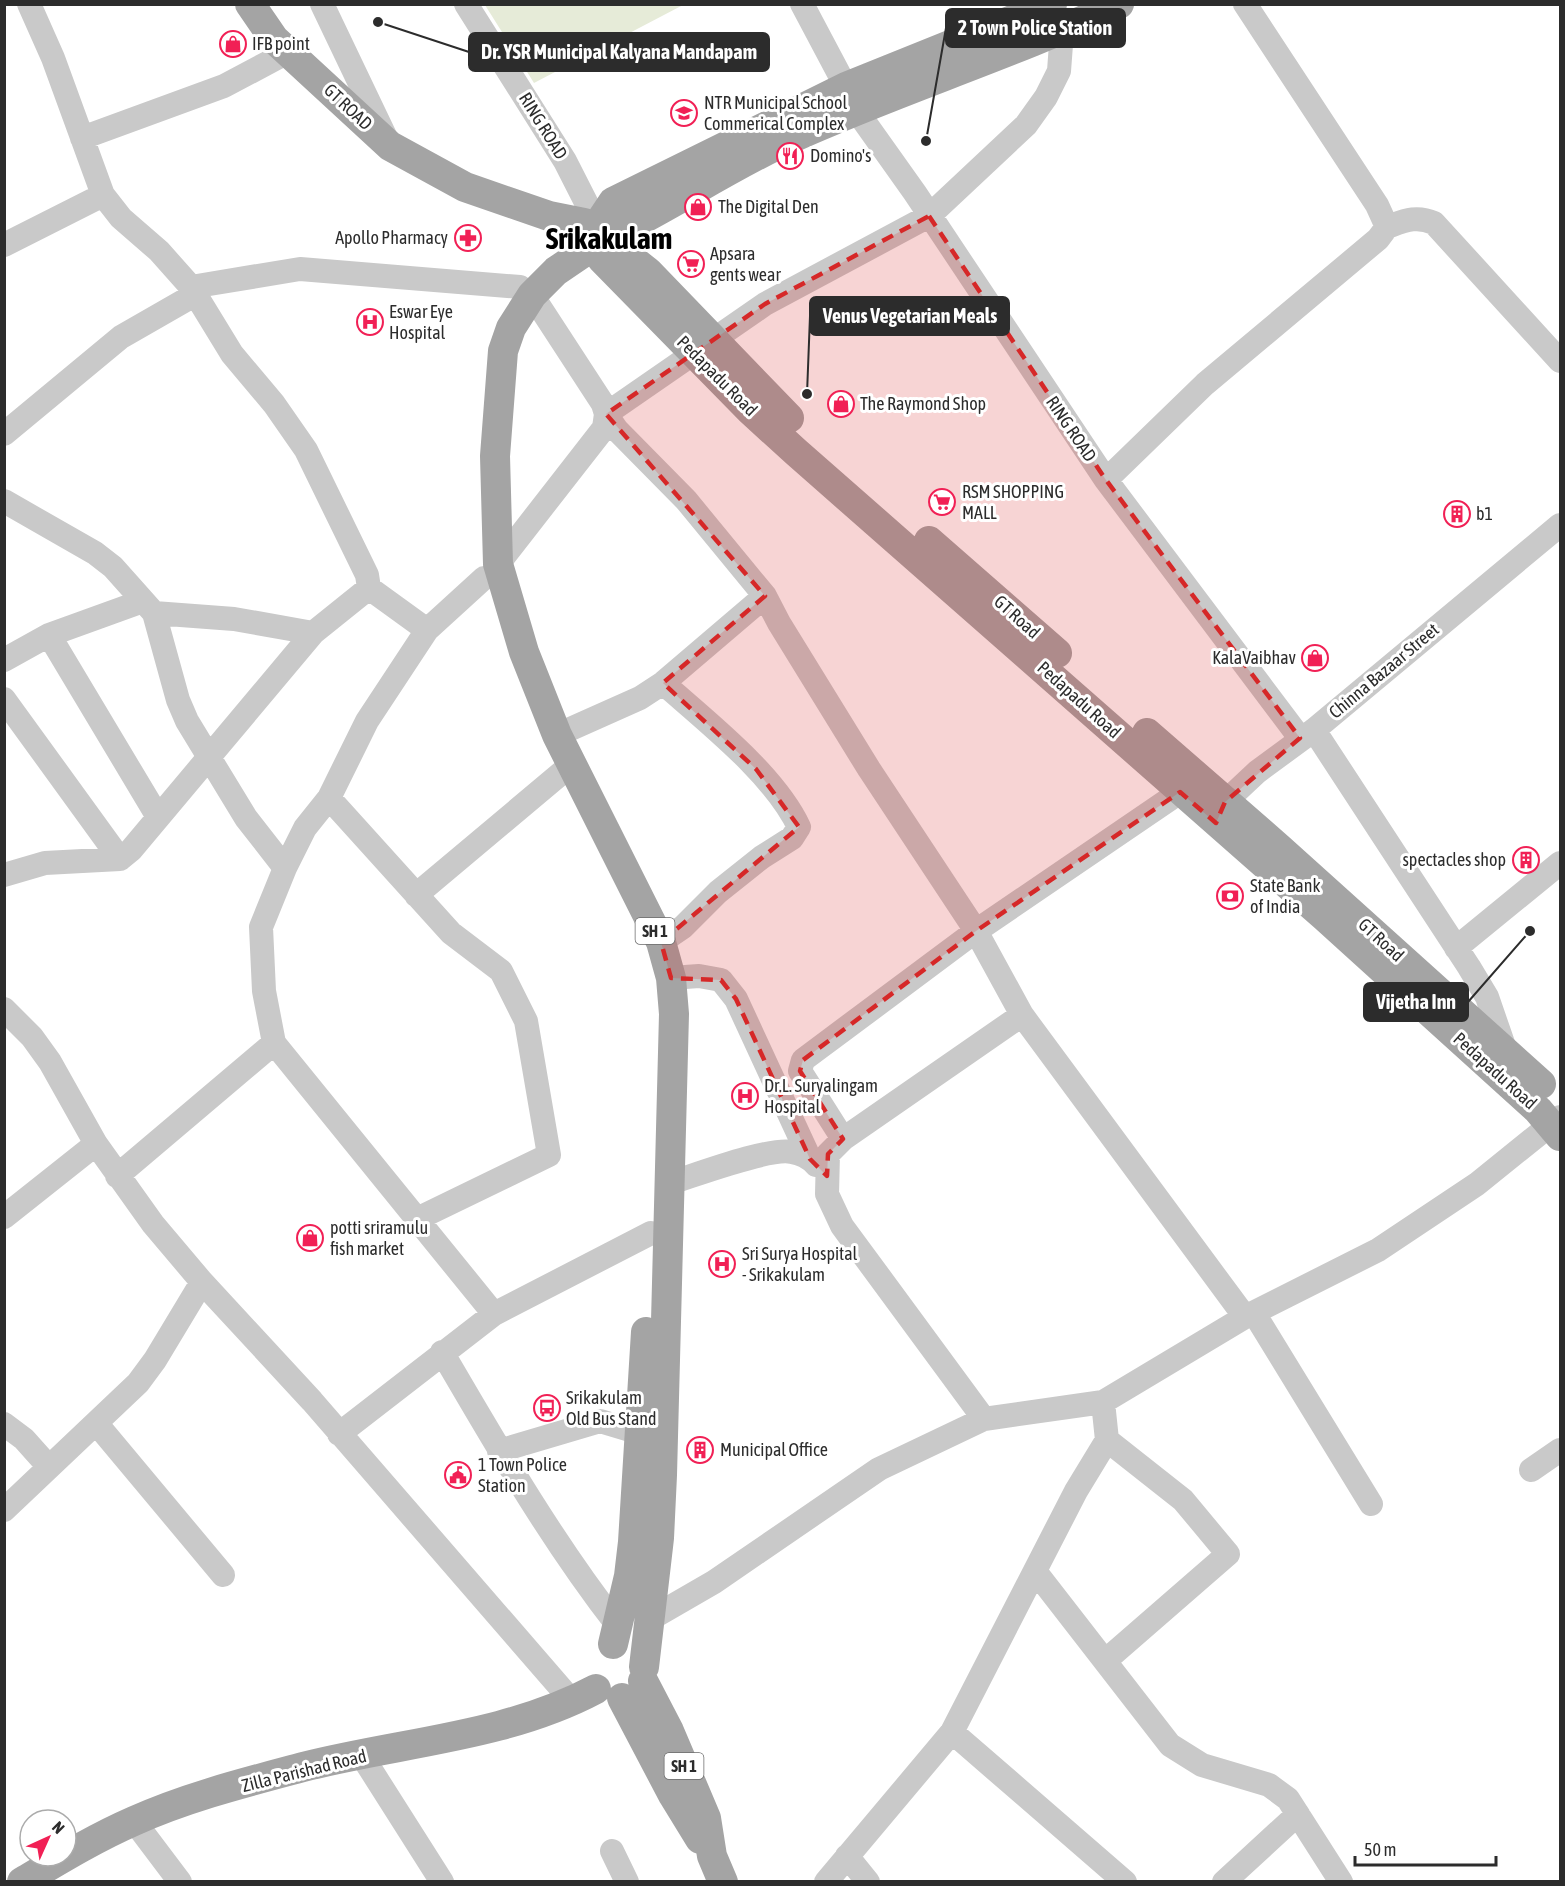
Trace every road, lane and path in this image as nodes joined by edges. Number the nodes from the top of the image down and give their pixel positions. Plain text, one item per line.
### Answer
1 (29, 4) edge
2 (250, 4) edge
3 (322, 4) edge
4 (466, 4) edge
5 (802, 4) edge
6 (1119, 4) edge
7 (1245, 4) edge
8 (1057, 18) edge
9 (288, 52) junction
10 (851, 98) junction
11 (82, 138) junction
12 (390, 146) junction
13 (103, 195) junction
14 (929, 216) junction
15 (1387, 227) junction
16 (593, 237) junction
17 (4, 244) edge
18 (193, 290) junction
19 (526, 291) junction
20 (705, 347) junction
21 (1560, 361) edge
22 (606, 414) junction
23 (4, 434) edge
24 (1106, 480) junction
25 (4, 501) edge
26 (1560, 525) edge
27 (491, 571) junction
28 (369, 588) junction
29 (765, 596) junction
30 (148, 607) junction
31 (427, 630) junction
32 (313, 633) junction
33 (49, 635) junction
34 (4, 660) edge
35 (663, 683) junction
36 (4, 699) edge
37 (1307, 734) junction
38 (557, 735) junction
39 (210, 756) junction
40 (564, 769) junction
41 (1180, 792) junction
42 (329, 798) junction
43 (1220, 813) junction
44 (158, 817) junction
45 (120, 859) junction
46 (1560, 863) edge
47 (285, 868) junction
48 (4, 875) edge
49 (416, 896) junction
50 (976, 931) junction
51 (661, 942) junction
52 (1456, 948) junction
53 (671, 978) junction
54 (4, 1009) edge
55 (1022, 1016) junction
56 (274, 1043) junction
57 (1506, 1052) junction
58 (1558, 1120) edge
59 (843, 1139) junction
60 (96, 1144) junction
61 (810, 1159) junction
62 (117, 1176) junction
63 (827, 1176) junction
64 (670, 1182) junction
65 (7, 1210) edge
66 (417, 1220) junction
67 (651, 1233) junction
68 (202, 1282) junction
69 (494, 1314) junction
70 (1250, 1315) junction
71 (442, 1352) junction
72 (1103, 1402) junction
73 (984, 1419) junction
74 (96, 1423) junction
75 (4, 1424) edge
76 (640, 1433) junction
77 (339, 1434) junction
78 (1107, 1440) junction
79 (1560, 1450) edge
80 (499, 1451) junction
81 (49, 1467) junction
82 (1531, 1470) dead end
83 (1371, 1504) dead end
84 (4, 1510) edge
85 (1035, 1571) junction
86 (223, 1575) dead end
87 (651, 1619) junction
88 (616, 1635) junction
89 (1105, 1660) junction
90 (615, 1687) junction
91 (952, 1732) junction
92 (362, 1756) junction
93 (1298, 1814) junction
94 (134, 1821) junction
95 (612, 1851) dead end
96 (847, 1856) junction
97 (717, 1869) edge
98 (22, 1881) edge
99 (180, 1881) edge
100 (442, 1881) edge
101 (627, 1881) edge
102 (826, 1881) edge
103 (868, 1881) edge
104 (1125, 1881) edge
105 (1224, 1881) edge
106 (1341, 1881) edge

1 - 11 street
2 - 9 main road, GT ROAD
3 - 12 street
4 - 16 street, RING ROAD
5 - 10 street, RING ROAD
6 - 8 main road, SH 1
7 - 15 street
8 - 10 main road, SH 1
8 - 14 street
9 - 11 street
9 - 12 main road, GT ROAD
10 - 14 street, RING ROAD
10 - 16 main road, SH 1
11 - 13 street
12 - 16 main road, GT ROAD
13 - 17 street
13 - 18 street
14 - 20 street
14 - 24 street, RING ROAD
15 - 21 street
15 - 24 street
16 - 19 main road, SH 1
16 - 20 main road, Pedapadu Road
18 - 19 street
18 - 23 street
18 - 28 street
19 - 22 street
19 - 27 main road, SH 1
20 - 22 street
20 - 41 main road, Pedapadu Road
20 - 43 main road, GT Road
22 - 27 street
22 - 29 street
24 - 37 street, RING ROAD
25 - 30 street
26 - 37 street, Chinna Bazaar Street
27 - 31 street
27 - 38 main road, SH 1
27 - 40 main road, SH 1
28 - 31 street
28 - 32 street
29 - 35 street
29 - 50 street
30 - 32 street
30 - 33 street
30 - 39 street
31 - 42 street
32 - 39 street
33 - 34 street
33 - 44 street
35 - 38 street
35 - 51 street
36 - 45 street
37 - 43 street, Chinna Bazaar Street
37 - 52 street, RING ROAD
38 - 40 main road, SH 1
39 - 44 street
39 - 47 street
40 - 49 street
40 - 51 main road, SH 1
40 - 67 main road, SH 1
41 - 43 main road, Pedapadu Road
41 - 50 street
42 - 47 street
42 - 49 street
43 - 57 main road, GT Road
43 - 58 main road, Pedapadu Road
44 - 45 street
45 - 48 street
46 - 52 street
47 - 56 street
49 - 66 street
50 - 55 street
50 - 59 street
51 - 53 main road, SH 1
52 - 57 street, RING ROAD
53 - 61 street
53 - 64 main road, SH 1
54 - 60 street
55 - 59 street
55 - 70 street
56 - 62 street
56 - 66 street
57 - 58 main road, GT Road
58 - 70 street
59 - 63 street
60 - 62 street
60 - 65 street
61 - 63 street
61 - 64 street
62 - 68 street
63 - 73 street
64 - 87 main road, SH 1
66 - 69 street
67 - 69 street
67 - 76 main road, SH 1
68 - 74 street
68 - 77 street
69 - 71 street
70 - 72 street
70 - 83 street
71 - 77 street
71 - 80 street
72 - 73 street
72 - 78 street
73 - 87 street
74 - 81 street
74 - 86 street
75 - 81 street
76 - 80 street
76 - 88 main road, SH 1
77 - 90 street
78 - 85 street
78 - 89 street
79 - 82 street
80 - 88 street
81 - 84 street
85 - 89 street
85 - 91 street
87 - 90 main road, SH 1
88 - 90 main road, SH 1
88 - 90 main road, SH 1
89 - 93 street
90 - 92 main road, Zilla Parishad Road
90 - 97 main road, SH 1
91 - 96 street
91 - 104 street
92 - 94 main road, Zilla Parishad Road
92 - 100 street
93 - 105 street
93 - 106 street
94 - 98 main road, Zilla Parishad Road
94 - 99 street
95 - 101 street
96 - 102 street
96 - 103 street

